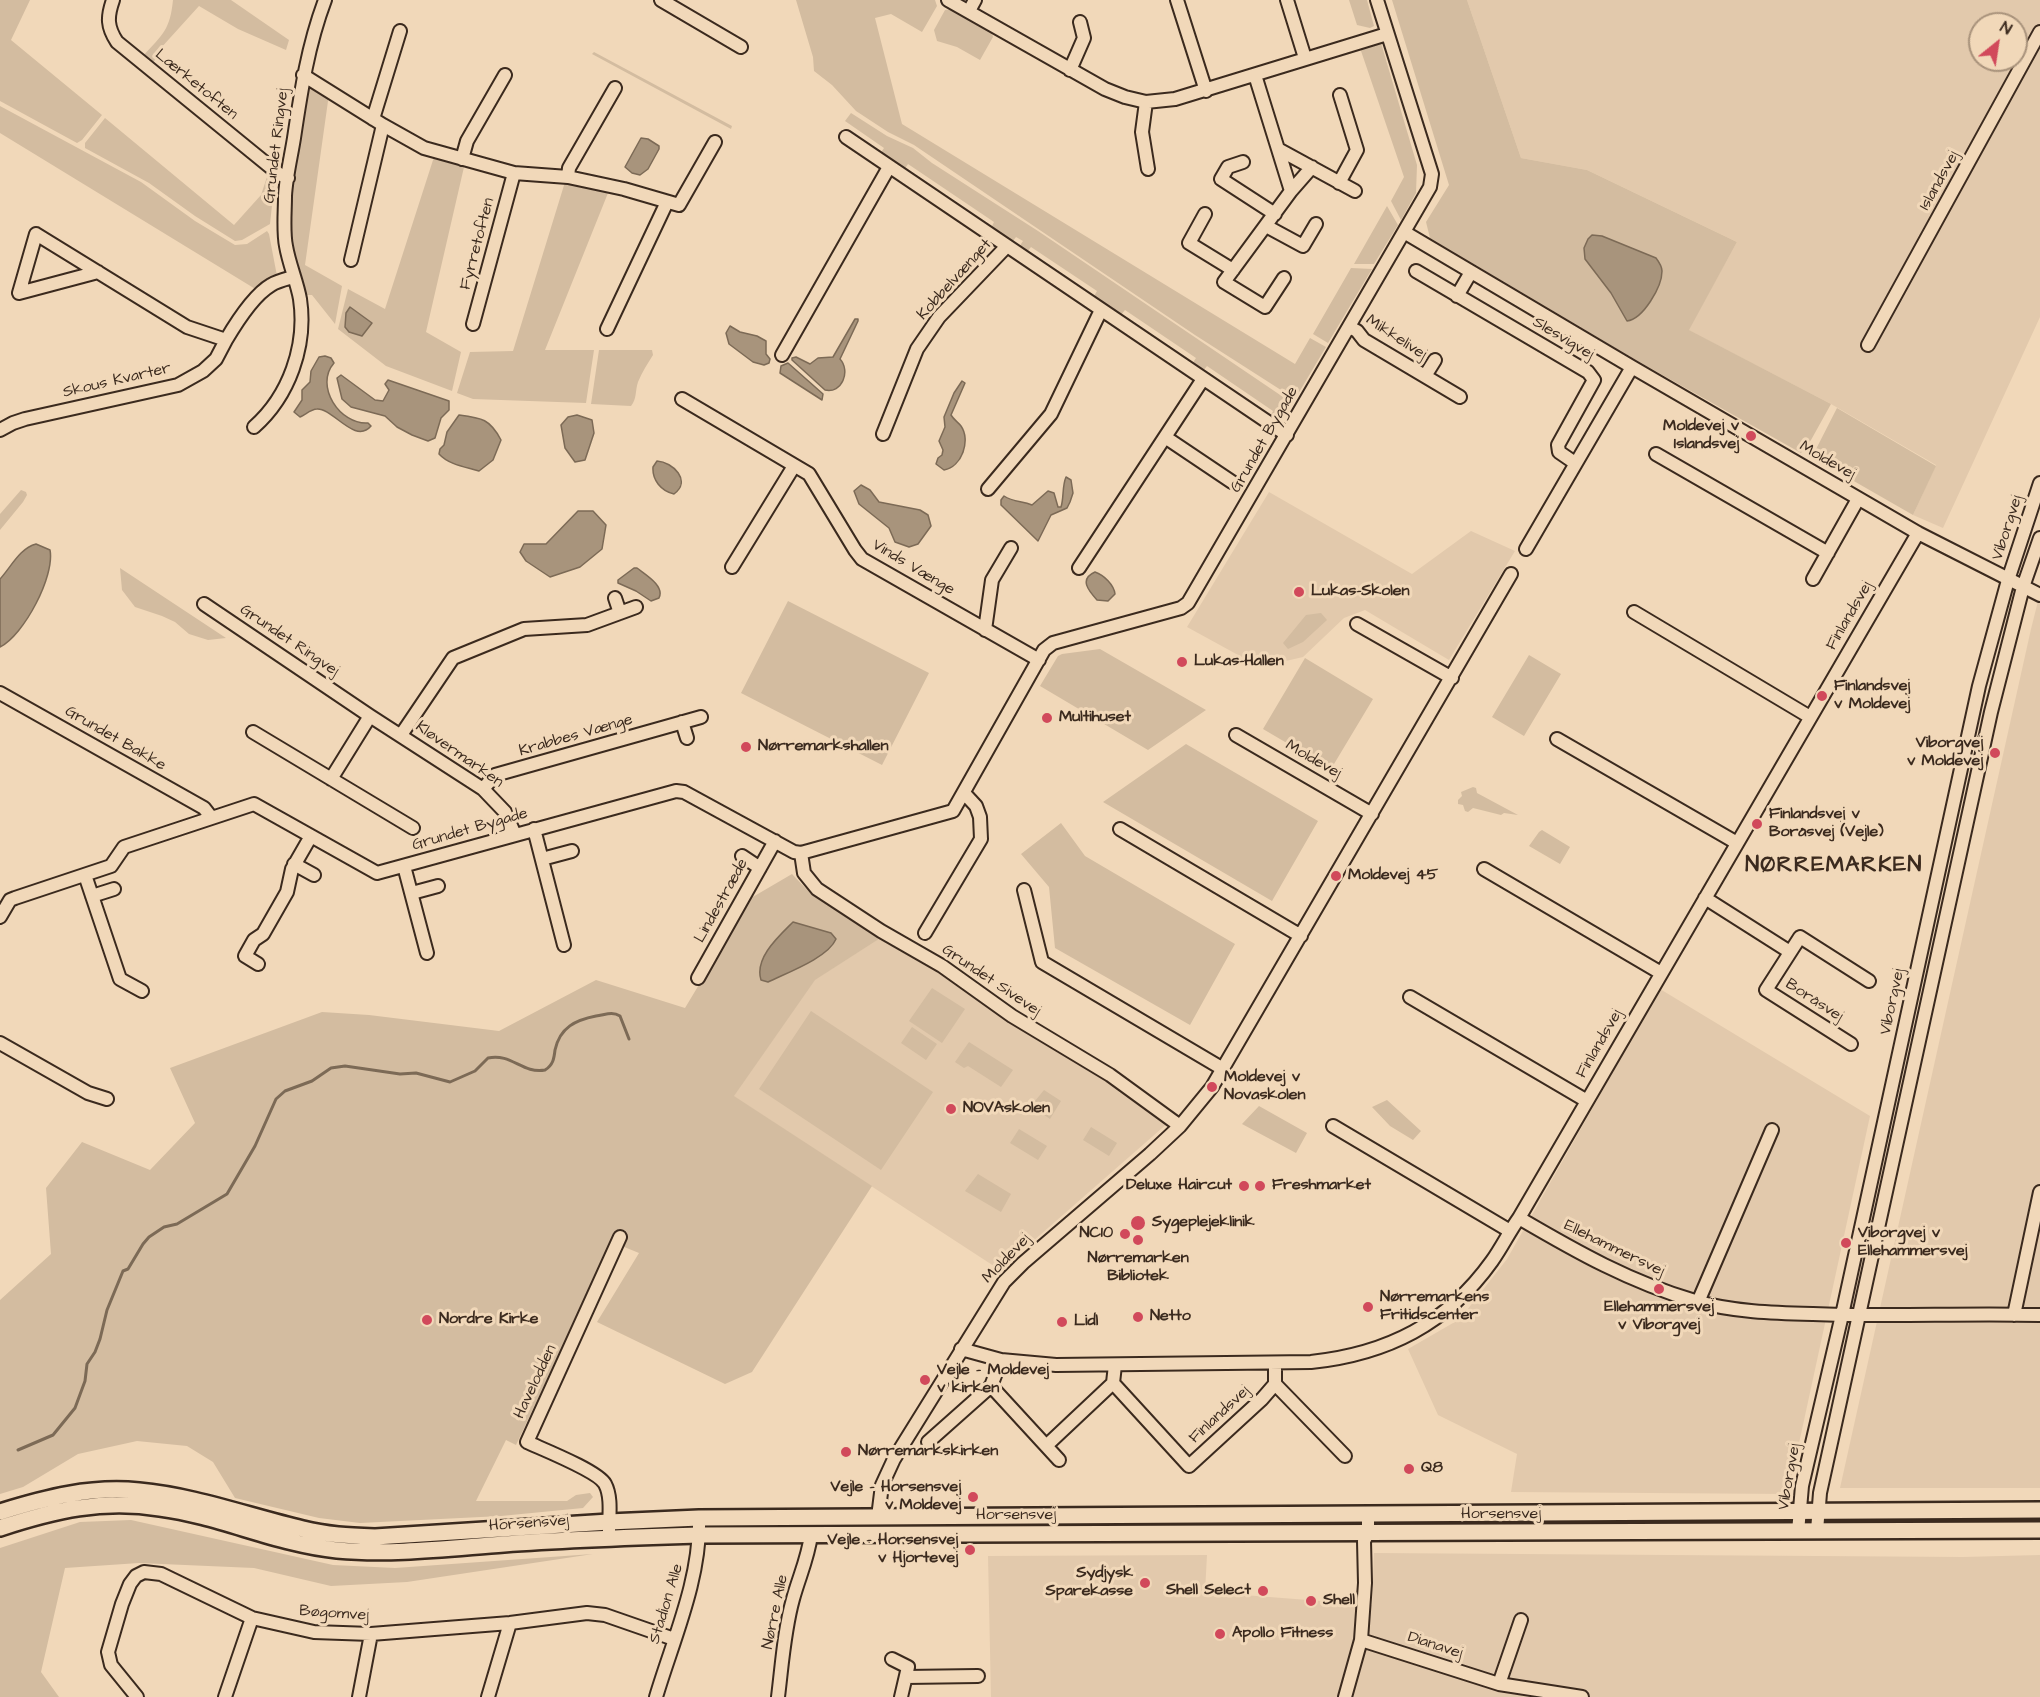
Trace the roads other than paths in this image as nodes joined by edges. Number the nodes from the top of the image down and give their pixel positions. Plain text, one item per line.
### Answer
1 (325, 0) edge
2 (661, 0) edge
3 (948, 0) edge
4 (1178, 0) edge
5 (1287, 0) edge
6 (1377, 0) edge
7 (110, 1) edge
8 (972, 6) edge
9 (1080, 22) dead end
10 (400, 31) dead end
11 (2040, 32) edge
12 (1387, 34) junction
13 (741, 47) dead end
14 (1305, 58) junction
15 (1070, 70) junction
16 (303, 75) junction
17 (505, 75) dead end
18 (1255, 75) junction
19 (615, 88) dead end
20 (1206, 91) junction
21 (1340, 95) dead end
22 (1146, 102) junction
23 (378, 122) junction
24 (846, 137) dead end
25 (715, 142) dead end
26 (1278, 149) junction
27 (462, 159) junction
28 (1243, 162) dead end
29 (889, 167) junction
30 (1312, 167) junction
31 (1149, 169) dead end
32 (514, 173) junction
33 (568, 177) junction
34 (288, 178) junction
35 (1339, 183) junction
36 (1291, 191) junction
37 (1355, 191) dead end
38 (667, 202) junction
39 (1205, 214) dead end
40 (1275, 214) junction
41 (1316, 224) dead end
42 (1266, 226) junction
43 (1404, 232) junction
44 (1007, 246) junction
45 (351, 260) dead end
46 (1233, 270) junction
47 (1416, 271) dead end
48 (98, 272) junction
49 (1471, 272) junction
50 (293, 277) junction
51 (1284, 278) dead end
52 (1457, 296) junction
53 (1101, 310) junction
54 (473, 324) dead end
55 (1349, 327) junction
56 (607, 329) dead end
57 (226, 340) junction
58 (1868, 345) dead end
59 (782, 355) dead end
60 (1435, 360) dead end
61 (1632, 367) junction
62 (1425, 376) junction
63 (1203, 379) junction
64 (1460, 396) dead end
65 (682, 399) dead end
66 (254, 427) dead end
67 (0, 430) edge
68 (884, 434) dead end
69 (1287, 435) junction
70 (1165, 436) junction
71 (1656, 454) dead end
72 (1575, 462) junction
73 (794, 465) junction
74 (1232, 482) dead end
75 (2040, 483) edge
76 (988, 489) dead end
77 (1858, 499) junction
78 (1918, 533) junction
79 (2040, 538) edge
80 (1011, 548) dead end
81 (1526, 549) dead end
82 (1828, 553) junction
83 (732, 567) dead end
84 (1079, 568) dead end
85 (1511, 574) dead end
86 (1813, 579) dead end
87 (2008, 580) junction
88 (2023, 587) junction
89 (2040, 595) edge
90 (615, 598) dead end
91 (204, 604) dead end
92 (636, 607) dead end
93 (1634, 612) dead end
94 (620, 613) junction
95 (1357, 624) dead end
96 (985, 630) junction
97 (1038, 660) junction
98 (1452, 678) junction
99 (0, 693) edge
100 (355, 706) joint
101 (370, 716) junction
102 (701, 717) dead end
103 (1810, 717) junction
104 (682, 722) junction
105 (253, 732) dead end
106 (401, 735) junction
107 (1236, 735) dead end
108 (687, 738) dead end
109 (1557, 740) dead end
110 (331, 779) junction
111 (483, 789) junction
112 (964, 793) junction
113 (1372, 814) junction
114 (211, 817) junction
115 (413, 828) dead end
116 (534, 829) junction
117 (1120, 830) dead end
118 (515, 835) junction
119 (311, 836) junction
120 (775, 841) junction
121 (1737, 843) junction
122 (572, 851) dead end
123 (801, 853) junction
124 (742, 856) dead end
125 (542, 859) junction
126 (294, 864) junction
127 (404, 866) junction
128 (760, 868) junction
129 (1484, 869) dead end
130 (85, 874) junction
131 (314, 875) dead end
132 (438, 886) dead end
133 (114, 889) dead end
134 (1024, 890) dead end
135 (411, 893) junction
136 (92, 896) junction
137 (1705, 898) junction
138 (0, 917) edge
139 (925, 933) dead end
140 (1301, 936) junction
141 (564, 945) dead end
142 (1790, 952) junction
143 (427, 953) dead end
144 (258, 964) dead end
145 (1661, 973) junction
146 (698, 978) dead end
147 (1869, 981) dead end
148 (142, 991) dead end
149 (1410, 997) dead end
150 (0, 1043) edge
151 (1851, 1044) dead end
152 (1223, 1069) junction
153 (107, 1099) dead end
154 (1587, 1101) junction
155 (1180, 1126) junction
156 (1333, 1126) dead end
157 (1772, 1130) dead end
158 (2040, 1192) edge
159 (1519, 1218) junction
160 (1510, 1231) junction
161 (620, 1237) dead end
162 (1698, 1302) junction
163 (1842, 1315) junction
164 (2014, 1315) junction
165 (2040, 1315) edge
166 (1859, 1316) junction
167 (961, 1348) junction
168 (1001, 1360) junction
169 (1275, 1364) junction
170 (1115, 1365) junction
171 (1113, 1383) junction
172 (1275, 1384) junction
173 (991, 1386) junction
174 (928, 1442) dead end
175 (1046, 1446) junction
176 (1344, 1456) dead end
177 (1059, 1460) dead end
178 (2040, 1510) edge
179 (0, 1512) edge
180 (1818, 1513) junction
181 (1368, 1514) junction
182 (1474, 1514) junction
183 (878, 1517) junction
184 (699, 1518) junction
185 (609, 1522) junction
186 (1798, 1523) junction
187 (0, 1528) edge
188 (2040, 1530) edge
189 (1817, 1531) junction
190 (1258, 1533) junction
191 (1368, 1533) junction
192 (1065, 1534) junction
193 (699, 1535) junction
194 (811, 1535) junction
195 (773, 1536) junction
196 (609, 1538) junction
197 (252, 1618) junction
198 (1521, 1620) dead end
199 (510, 1623) junction
200 (371, 1634) junction
201 (674, 1639) junction
202 (1361, 1640) junction
203 (892, 1659) dead end
204 (978, 1676) dead end
205 (906, 1677) junction
206 (1499, 1684) junction
207 (137, 1697) edge
208 (225, 1697) edge
209 (359, 1697) edge
210 (488, 1697) edge
211 (656, 1697) edge
212 (778, 1697) edge
213 (901, 1697) edge
214 (1345, 1697) edge
215 (1582, 1697) edge

1 - 16 street, Grundet Ringvej
2 - 13 street
3 - 8 street
4 - 20 street
5 - 14 street
6 - 12 street, Grundet Bygade
7 - 34 street, Lærketoften
8 - 15 street
9 - 15 street
10 - 23 street
11 - 58 street, Islandsvej
12 - 14 street
12 - 43 street, Grundet Bygade
14 - 18 street
15 - 22 street
16 - 23 street
16 - 34 street, Grundet Ringvej
17 - 27 street
18 - 20 street
18 - 26 street
19 - 33 street
20 - 22 street
21 - 35 street
22 - 31 street
23 - 27 street
23 - 45 street
24 - 29 street, Kobbelvænget
25 - 38 street
26 - 30 street
26 - 36 street
27 - 32 street
28 - 40 street
29 - 44 street, Kobbelvænget
29 - 59 street
30 - 35 street
30 - 36 street
32 - 33 street
32 - 54 street, Fyrretoften
33 - 38 street
34 - 50 street, Grundet Ringvej
35 - 37 street
36 - 40 street
38 - 56 street
39 - 46 street
40 - 42 street
41 - 42 street
42 - 46 street
43 - 49 street, Moldevej
43 - 55 street, Grundet Bygade
44 - 53 street, Kobbelvænget
44 - 68 street, Kobbelvænget
46 - 51 street
47 - 52 street, Slesvigvej
48 - 48 street
48 - 57 street
49 - 52 street
49 - 61 street, Moldevej
50 - 57 street, Skous Kvarter
50 - 66 street, Grundet Ringvej
52 - 72 street, Slesvigvej
53 - 63 street, Kobbelvænget
53 - 76 street
55 - 62 street, Mikkelivej
55 - 69 street, Grundet Bygade
57 - 67 street, Skous Kvarter
60 - 62 street, Mikkelivej
61 - 72 street
61 - 77 street, Moldevej
62 - 64 street, Mikkelivej
63 - 69 street, Kobbelvænget
63 - 70 street
65 - 73 street, Vinds Vænge
69 - 97 street, Grundet Bygade
70 - 74 street
70 - 84 street
71 - 82 street
72 - 81 street
73 - 83 street
73 - 96 street, Vinds Vænge
75 - 87 street, Viborgvej
77 - 78 street, Moldevej
77 - 82 street
78 - 87 street, Moldevej
78 - 103 street, Finlandsvej
79 - 88 street, Viborgvej
80 - 96 street
82 - 86 street
85 - 98 street, Moldevej
87 - 88 street, Moldevej
87 - 163 street, Viborgvej
88 - 89 street, Moldevej
88 - 166 street, Viborgvej
90 - 94 street
91 - 100 street, Grundet Ringvej
92 - 94 street
93 - 103 street
94 - 106 street
95 - 98 street
96 - 97 street, Vinds Vænge
97 - 112 street, Grundet Bygade
98 - 113 street, Moldevej
99 - 114 street, Grundet Bakke
100 - 101 street, Kløvermarken
101 - 106 street, Kløvermarken
101 - 110 street
102 - 104 street, Krabbes Vænge
103 - 121 street, Finlandsvej
104 - 108 street
104 - 111 street, Krabbes Vænge
105 - 110 street
106 - 111 street, Kløvermarken
107 - 113 street, Moldevej
109 - 121 street
110 - 115 street
111 - 118 street, Kløvermarken
112 - 123 street, Grundet Bygade
112 - 139 street
113 - 140 street, Moldevej
114 - 119 street, Grundet Bygade
114 - 130 street, Grundet Bygade
116 - 118 street, Grundet Bygade
116 - 120 street, Grundet Bygade
116 - 125 street
117 - 140 street
118 - 127 street, Grundet Bygade
119 - 126 street
119 - 127 street, Grundet Bygade
120 - 123 street, Grundet Bygade
120 - 128 street, Lindestræde
121 - 137 street, Finlandsvej
122 - 125 street
123 - 155 street, Grundet Sivevej
124 - 128 street
125 - 141 street
126 - 131 street
126 - 144 street
127 - 135 street
128 - 146 street, Lindestræde
129 - 145 street
130 - 136 street
130 - 138 street, Grundet Bygade
132 - 135 street
133 - 136 street
134 - 152 street
135 - 143 street
136 - 148 street
137 - 142 street, Boråsvej
137 - 145 street, Finlandsvej
140 - 152 street, Moldevej
142 - 147 street, Boråsvej
142 - 151 street, Boråsvej
145 - 154 street, Finlandsvej
149 - 154 street, Finlandsvej
150 - 153 street
152 - 155 street, Moldevej
154 - 159 street, Finlandsvej
155 - 167 street, Moldevej
156 - 160 street
157 - 162 street
158 - 164 street
159 - 160 street, Finlandsvej
159 - 162 street, Ellehammersvej
160 - 169 street, Finlandsvej
161 - 185 street, Havelodden
162 - 163 street, Ellehammersvej
163 - 166 street, Ellehammersvej
163 - 186 street, Viborgvej
164 - 165 street, Ellehammersvej
164 - 166 street, Ellehammersvej
166 - 180 street, Viborgvej
167 - 168 street, Finlandsvej
167 - 183 street, Moldevej
168 - 170 street, Finlandsvej
168 - 173 street
169 - 170 street, Finlandsvej
169 - 172 street, Finlandsvej
170 - 171 street
171 - 172 street, Finlandsvej
171 - 175 street
172 - 176 street, Finlandsvej
173 - 174 street
173 - 175 street
175 - 177 street
178 - 180 main road, Horsensvej
179 - 185 main road, Horsensvej
180 - 186 main road, Horsensvej
180 - 189 street, Viborgvej
181 - 182 main road, Horsensvej
181 - 183 main road, Horsensvej
181 - 190 main road
181 - 191 street
182 - 186 main road, Horsensvej
182 - 191 main road
183 - 184 main road, Horsensvej
183 - 192 main road
183 - 195 main road
184 - 185 main road, Horsensvej
184 - 193 street, Stadion Alle
185 - 196 street, Havelodden
186 - 189 main road, Horsensvej
186 - 191 main road, Horsensvej
187 - 196 main road, Horsensvej
188 - 189 main road, Horsensvej
190 - 191 main road, Horsensvej
190 - 192 main road, Horsensvej
191 - 202 street
192 - 194 main road, Horsensvej
193 - 195 main road, Horsensvej
193 - 196 main road, Horsensvej
193 - 201 street, Stadion Alle
194 - 195 main road, Horsensvej
194 - 212 street, Nørre Alle
197 - 200 street, Bøgomvej
197 - 207 street, Bøgomvej
197 - 208 street
198 - 206 street
199 - 200 street, Bøgomvej
199 - 201 street, Bøgomvej
199 - 210 street
200 - 209 street
201 - 211 street, Stadion Alle
202 - 206 street, Dianavej
202 - 214 street
203 - 205 street
204 - 205 street
205 - 213 street
206 - 215 street, Dianavej

